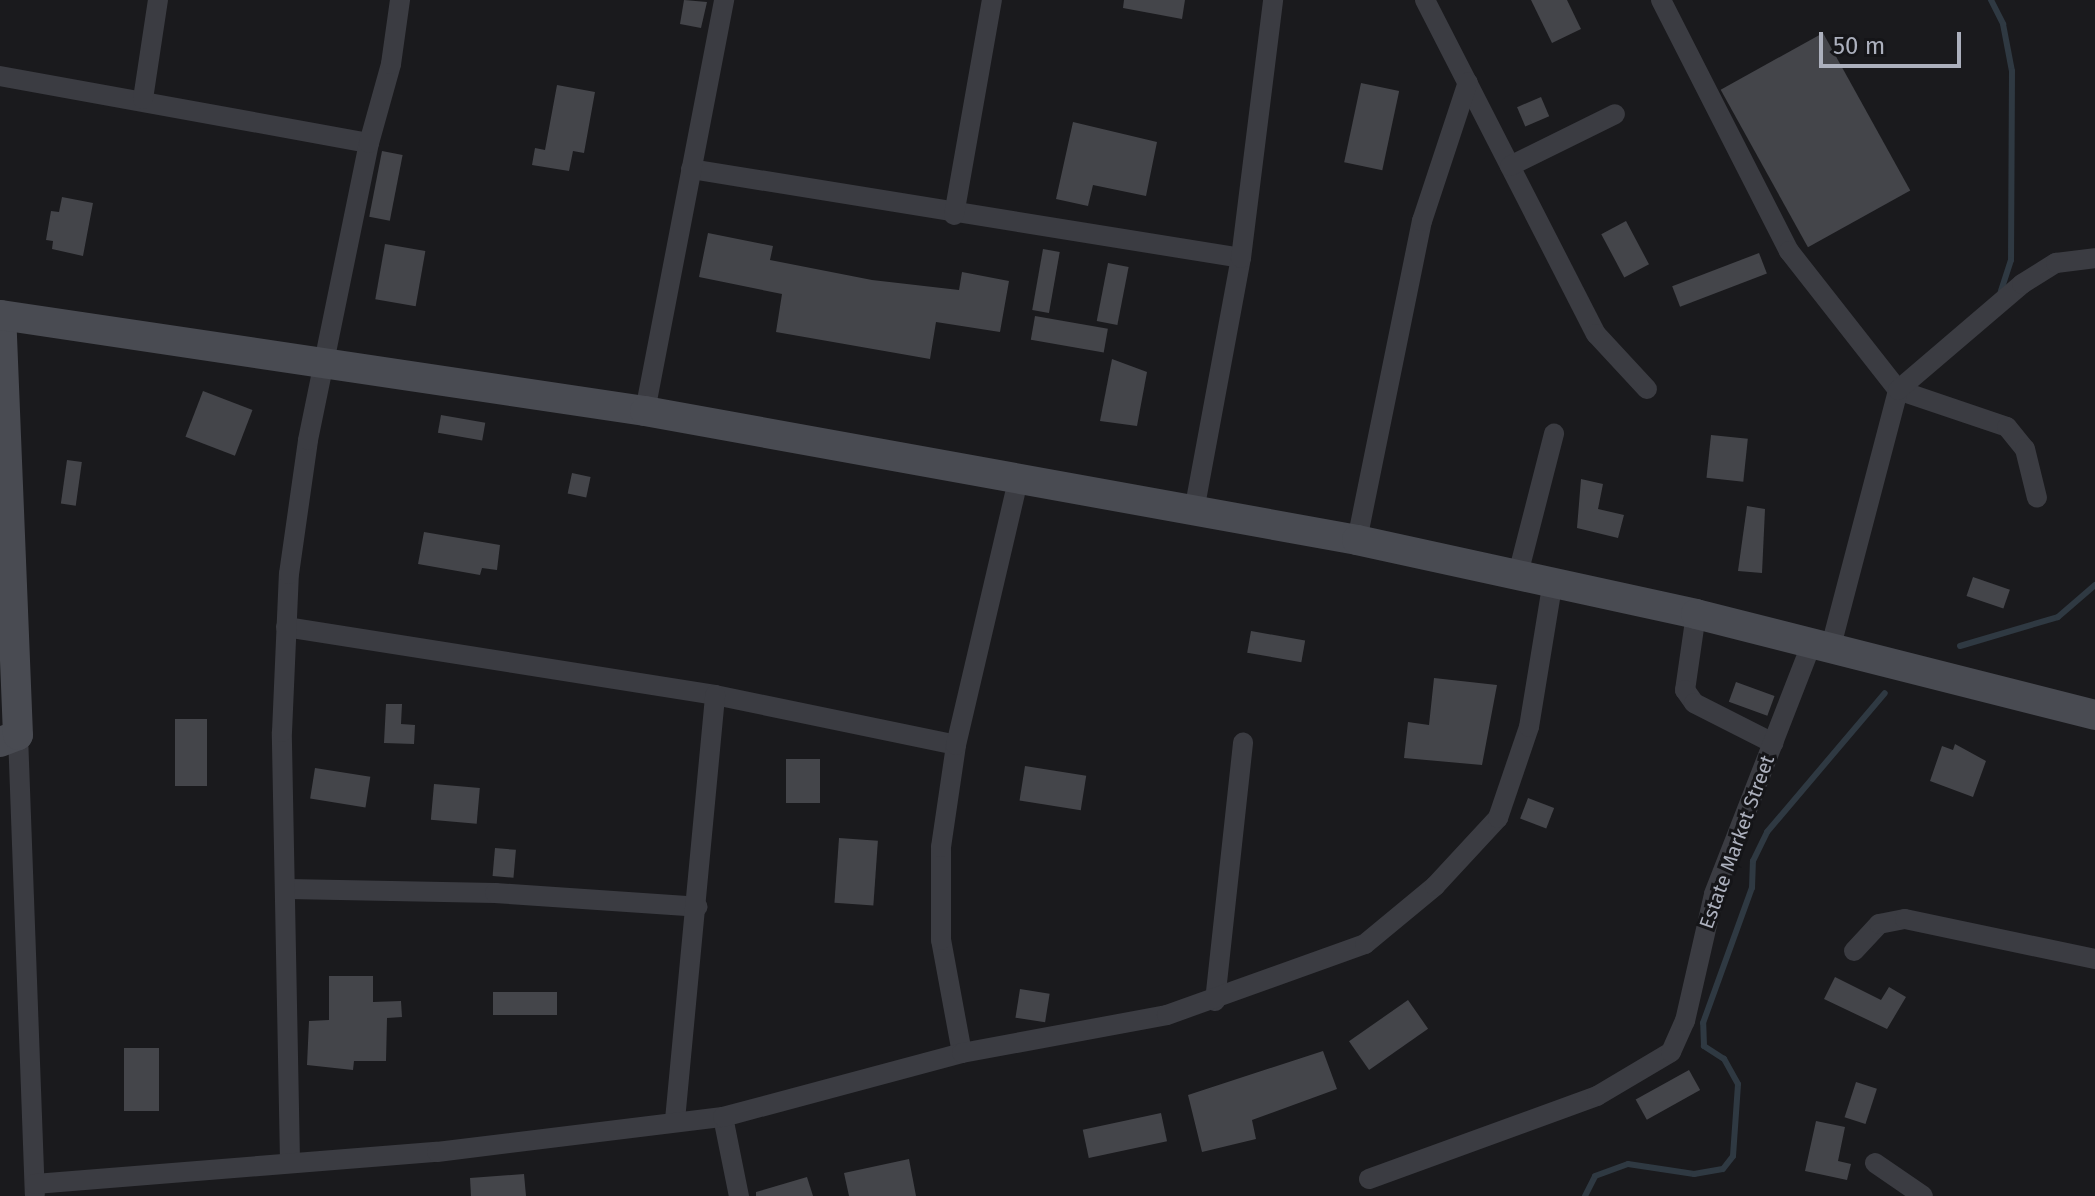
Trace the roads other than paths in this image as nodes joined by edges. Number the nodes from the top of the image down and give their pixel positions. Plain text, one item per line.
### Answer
1 (158, 0) edge
2 (400, 0) edge
3 (724, 0) edge
4 (992, 0) edge
5 (1273, 0) edge
6 (1425, 0) edge
7 (1661, 0) edge
8 (0, 76) edge
9 (1468, 82) junction
10 (143, 99) junction
11 (1615, 114) dead end
12 (369, 143) junction
13 (1510, 166) junction
14 (691, 169) junction
15 (954, 215) junction
16 (1241, 258) junction
17 (2095, 258) edge
18 (1, 305) edge
19 (325, 361) junction
20 (1647, 389) dead end
21 (1898, 390) junction
22 (645, 411) junction
23 (1554, 434) dead end
24 (1019, 477) junction
25 (2037, 498) dead end
26 (1194, 511) junction
27 (1357, 540) junction
28 (1518, 574) junction
29 (1553, 581) junction
30 (1696, 614) junction
31 (286, 627) junction
32 (1822, 644) junction
33 (715, 695) junction
34 (2095, 715) edge
35 (9, 738) edge
36 (1243, 743) dead end
37 (1773, 743) junction
38 (956, 745) junction
39 (288, 889) junction
40 (698, 907) junction
41 (1854, 951) dead end
42 (2095, 959) edge
43 (1215, 1001) junction
44 (962, 1053) junction
45 (723, 1117) junction
46 (675, 1120) junction
47 (290, 1161) junction
48 (1875, 1163) dead end
49 (1369, 1179) dead end
50 (35, 1190) edge
51 (739, 1196) edge
52 (1923, 1196) edge

1 - 10 street
2 - 12 street
3 - 14 street
4 - 15 street
5 - 16 street
6 - 9 street
7 - 21 street
8 - 10 street
9 - 13 street
9 - 27 street
10 - 12 street
11 - 13 street
12 - 19 street
13 - 20 street
14 - 15 street
14 - 22 street
15 - 16 street
16 - 26 street
17 - 21 street
18 - 19 street
18 - 35 street
19 - 22 street
19 - 31 street
21 - 25 street
21 - 32 street, Estate Market Street
22 - 24 street
23 - 28 street
24 - 26 street
24 - 38 street
26 - 27 street
27 - 28 street
28 - 29 street
29 - 30 street
29 - 43 street
30 - 32 street
30 - 37 street
31 - 33 street
31 - 39 street
32 - 34 street
32 - 37 street, Estate Market Street
33 - 38 street
33 - 40 street
35 - 50 street
36 - 43 street
37 - 49 street, Estate Market Street
38 - 44 street
39 - 40 street
39 - 47 street
40 - 46 street
41 - 42 street
43 - 44 street
44 - 45 street
45 - 46 street
45 - 51 street
46 - 47 street
47 - 50 street
48 - 52 street

